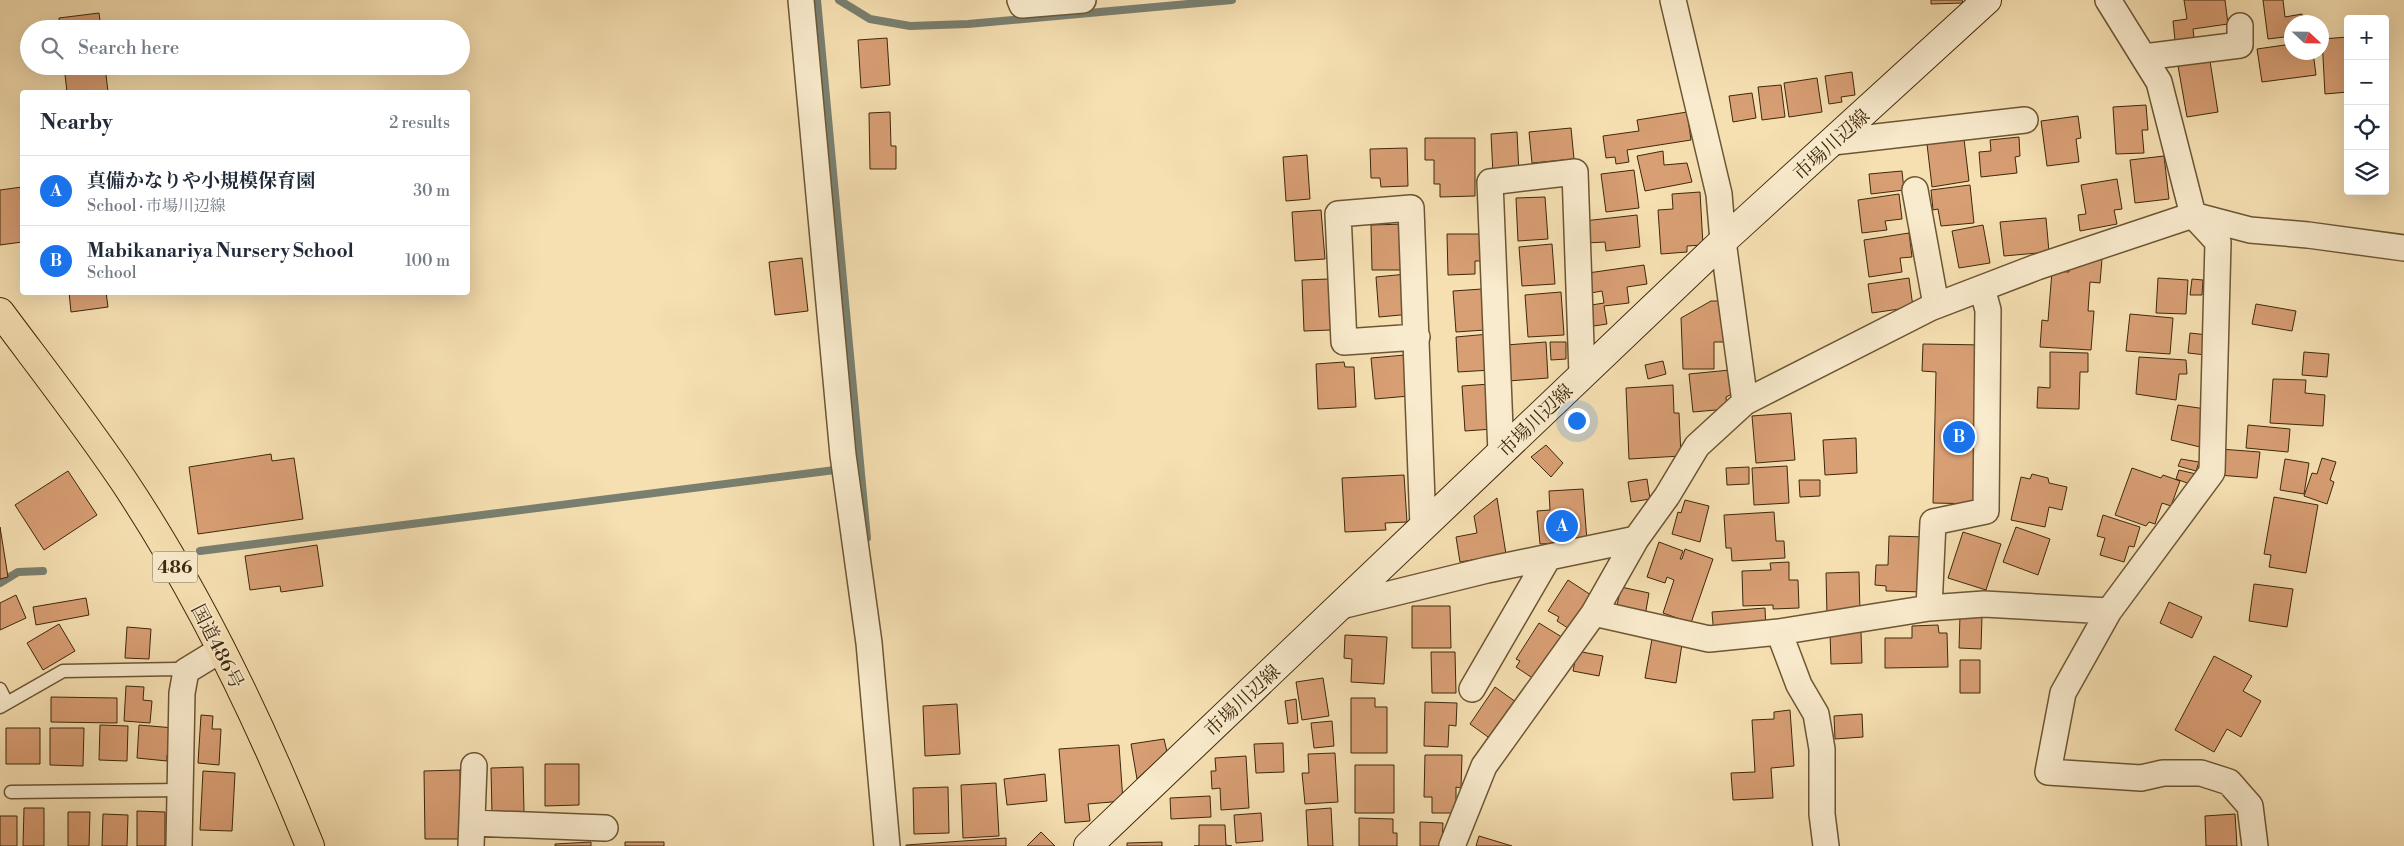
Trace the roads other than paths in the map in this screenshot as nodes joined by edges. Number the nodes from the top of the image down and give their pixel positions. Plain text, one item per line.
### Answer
1 (801, 0) edge
2 (1020, 0) edge
3 (1083, 0) edge
4 (1673, 0) edge
5 (1987, 0) edge
6 (2108, 0) edge
7 (2240, 26) dead end
8 (2144, 57) junction
9 (2025, 120) dead end
10 (1833, 142) junction
11 (1915, 190) dead end
12 (2193, 215) junction
13 (1723, 241) junction
14 (2404, 248) edge
15 (1982, 288) junction
16 (1936, 305) junction
17 (0, 312) edge
18 (1417, 336) junction
19 (1582, 375) junction
20 (1745, 402) junction
21 (1501, 453) junction
22 (1423, 527) junction
23 (1636, 539) junction
24 (1548, 558) junction
25 (1341, 606) junction
26 (1929, 608) junction
27 (2109, 611) junction
28 (1594, 613) junction
29 (1778, 632) junction
30 (222, 649) junction
31 (186, 671) junction
32 (0, 689) edge
33 (1472, 689) dead end
34 (4, 705) edge
35 (474, 766) dead end
36 (181, 790) junction
37 (11, 792) dead end
38 (605, 828) dead end
39 (472, 834) edge
40 (179, 846) edge
41 (310, 846) edge
42 (887, 846) edge
43 (1088, 846) edge
44 (1452, 846) edge
45 (1826, 846) edge
46 (2255, 846) edge

1 - 42 street
2 - 3 street
4 - 13 street
5 - 10 main road, 市場川辺線
6 - 8 street
7 - 8 street
8 - 12 street
9 - 10 street
10 - 13 main road, 市場川辺線
11 - 16 street
12 - 14 street
12 - 15 street
12 - 27 street
13 - 19 main road, 市場川辺線
13 - 20 street
15 - 16 street
15 - 26 street
16 - 20 street
17 - 30 highway, 国道486号 / 486
18 - 18 street
18 - 22 street
19 - 21 main road, 市場川辺線
19 - 21 street
20 - 23 street
21 - 22 main road, 市場川辺線
22 - 25 main road, 市場川辺線
23 - 24 street
23 - 28 street
24 - 25 street
24 - 33 street
25 - 43 main road, 市場川辺線
26 - 27 street
26 - 29 street
27 - 46 street
28 - 29 street
28 - 44 street
29 - 45 street
30 - 31 street
30 - 41 highway, 国道486号 / 486
31 - 34 lane
31 - 36 street
32 - 34 lane
35 - 39 street
36 - 37 lane
36 - 40 street
38 - 39 street

